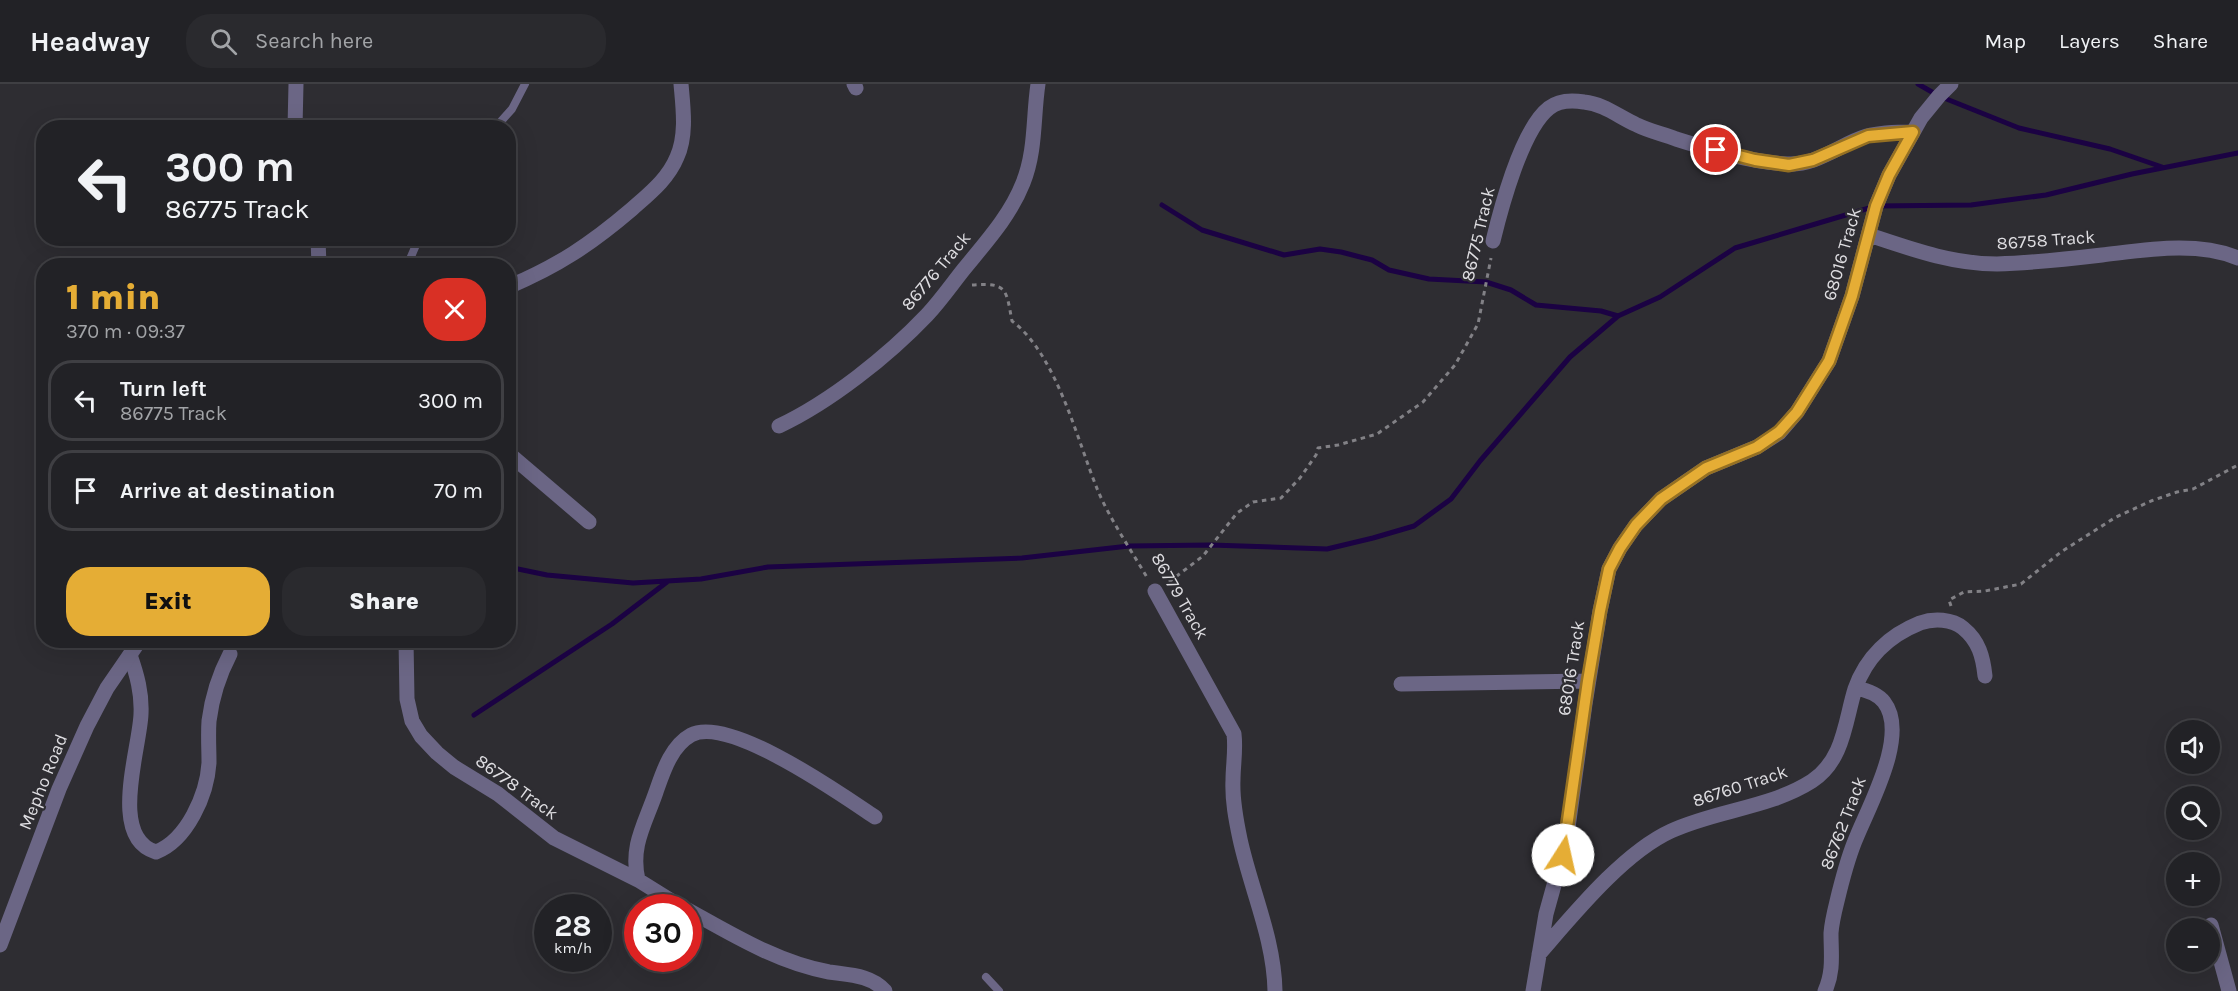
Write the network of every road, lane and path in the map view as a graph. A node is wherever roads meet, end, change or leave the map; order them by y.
1 (296, 84) edge
2 (525, 84) edge
3 (681, 84) edge
4 (1038, 84) edge
5 (1951, 84) edge
6 (295, 120) edge
7 (502, 120) edge
8 (1913, 132) junction
9 (1869, 235) junction
10 (1494, 241) joint
11 (2234, 256) edge
12 (516, 284) edge
13 (952, 284) junction
14 (779, 426) dead end
15 (516, 460) edge
16 (2238, 465) edge
17 (589, 522) dead end
18 (1155, 591) junction
19 (1959, 625) junction
20 (135, 648) edge
21 (406, 648) edge
22 (230, 654) dead end
23 (130, 655) junction
24 (1985, 676) dead end
25 (1588, 681) junction
26 (1401, 684) dead end
27 (1856, 688) junction
28 (875, 817) dead end
29 (639, 880) junction
30 (661, 894) edge
31 (702, 918) edge
32 (0, 945) edge
33 (1539, 954) junction
34 (2220, 958) edge
35 (986, 976) dead end
36 (885, 991) edge
37 (999, 991) edge
38 (1275, 991) edge
39 (1533, 991) edge
40 (1825, 991) edge
41 (2229, 991) edge

1 - 6 street
2 - 7 lane
3 - 12 street
4 - 13 street, 86776 Track
5 - 8 street, 68016 Track
8 - 9 street, 68016 Track
8 - 10 street, 86775 Track
9 - 11 street, 86758 Track
9 - 25 street, 68016 Track
10 - 18 path, 86775 Track
13 - 14 street, 86776 Track
13 - 18 path, 86779 Track
15 - 17 street
16 - 19 path
18 - 38 street, 86779 Track
19 - 24 street
19 - 27 street, 86760 Track
20 - 23 street, Mepho Road
21 - 29 street, 86778 Track
22 - 23 street
23 - 32 street, Mepho Road
25 - 26 street
25 - 33 street, 68016 Track
27 - 33 street, 86760 Track
27 - 40 street, 86762 Track
28 - 29 street
29 - 30 street, 86778 Track
31 - 36 street
33 - 39 street, 68016 Track
34 - 41 street
35 - 37 lane

